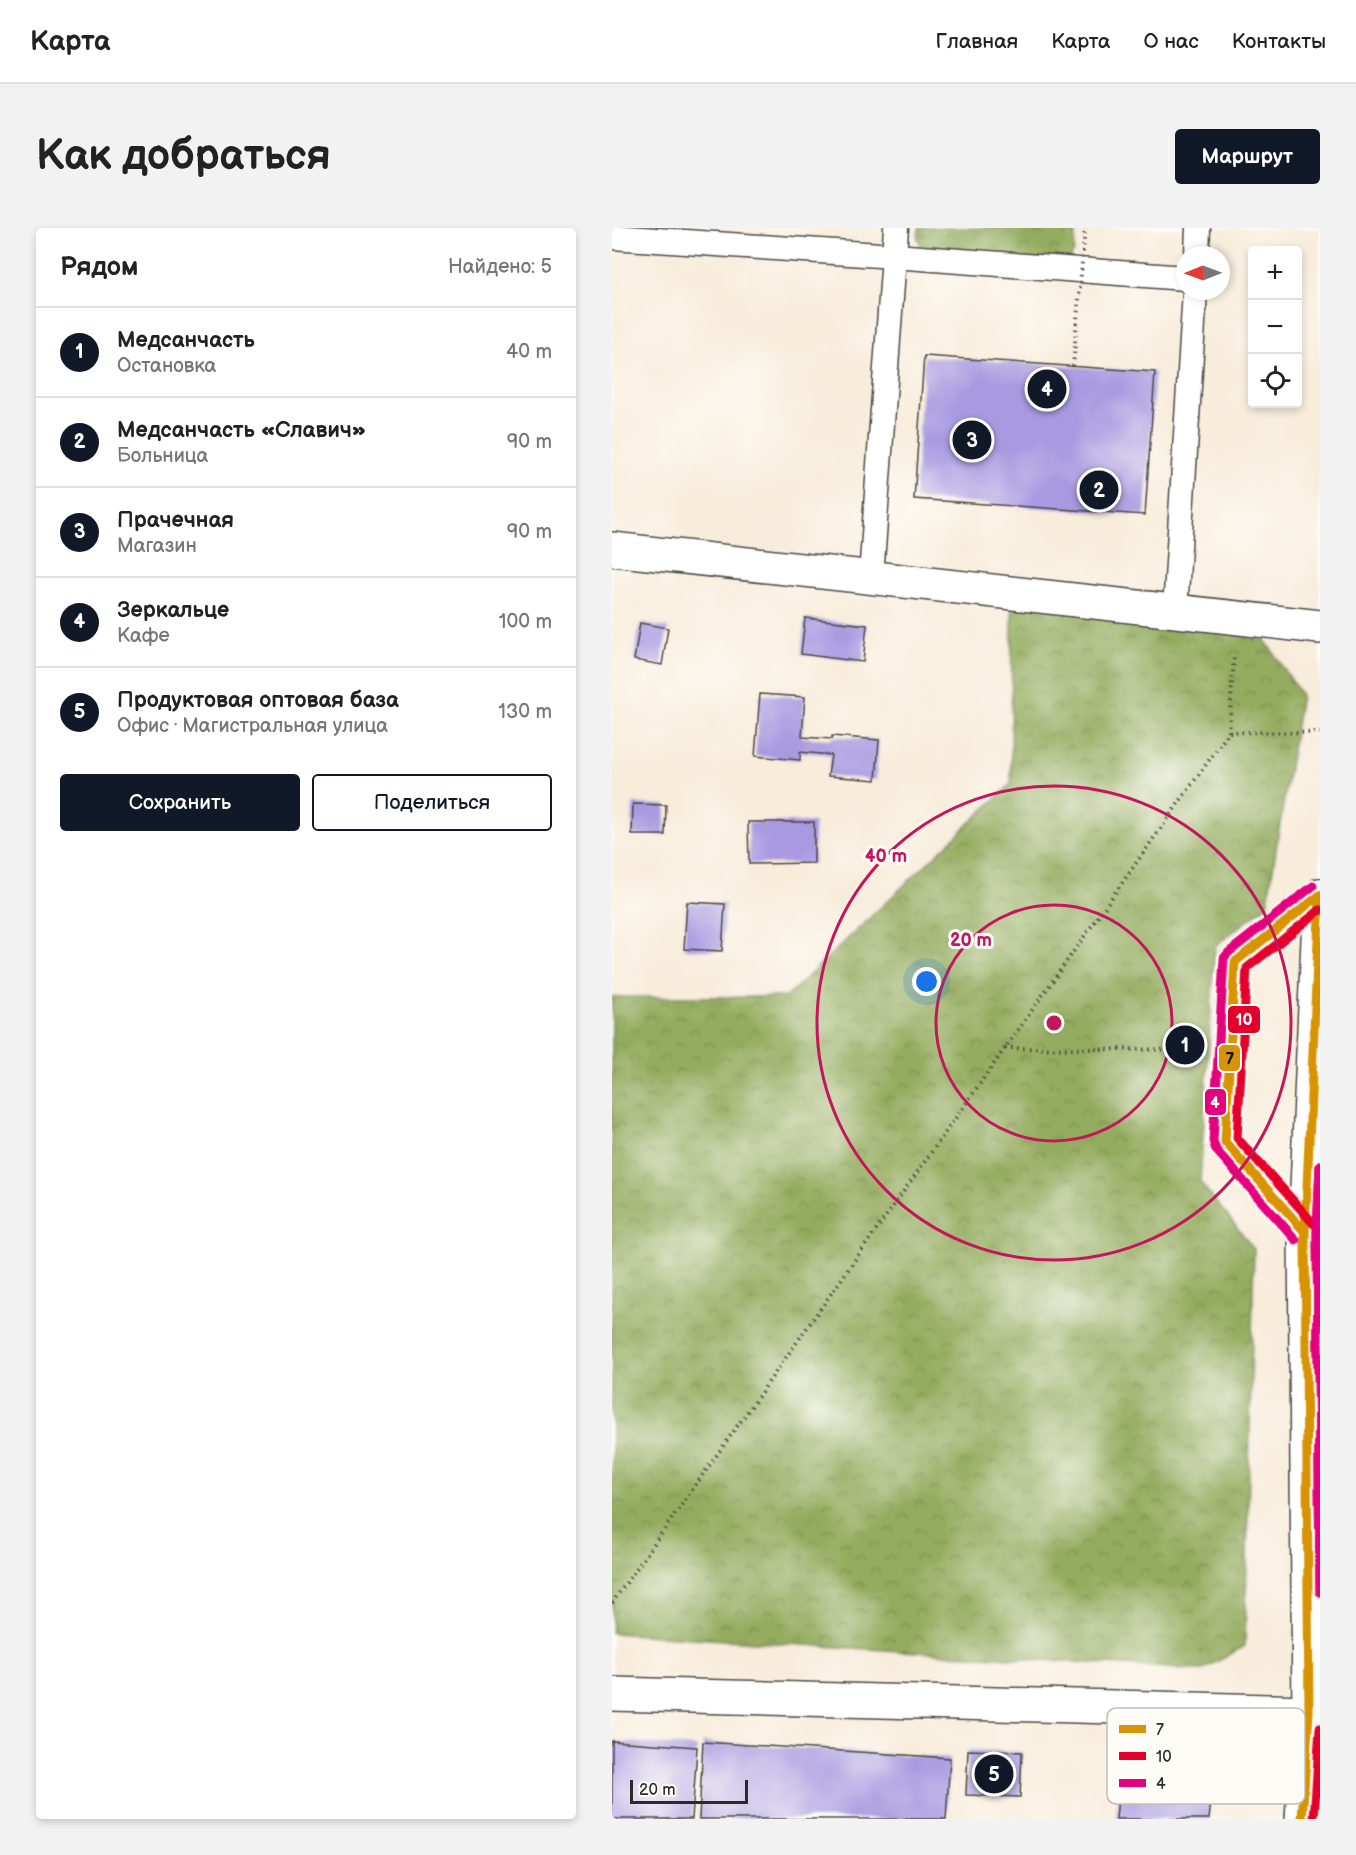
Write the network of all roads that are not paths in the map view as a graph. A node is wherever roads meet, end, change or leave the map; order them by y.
1 (896, 228) edge
2 (1198, 228) edge
3 (612, 237) edge
4 (1197, 246) edge
5 (894, 256) junction
6 (1176, 277) edge
7 (1194, 300) edge
8 (612, 549) edge
9 (870, 578) junction
10 (1174, 611) junction
11 (1320, 627) edge
12 (1320, 895) edge
13 (1305, 1232) junction
14 (612, 1694) edge
15 (1129, 1708) edge
16 (1314, 1713) edge
17 (1305, 1792) edge
18 (1304, 1804) edge
19 (1302, 1819) edge

1 - 5 lane
2 - 4 lane
3 - 5 lane
5 - 6 lane
5 - 9 lane
7 - 10 lane
8 - 9 street
9 - 10 street
10 - 11 street
12 - 13 street
12 - 13 street
13 - 16 street
14 - 15 street
16 - 17 street
18 - 19 street

